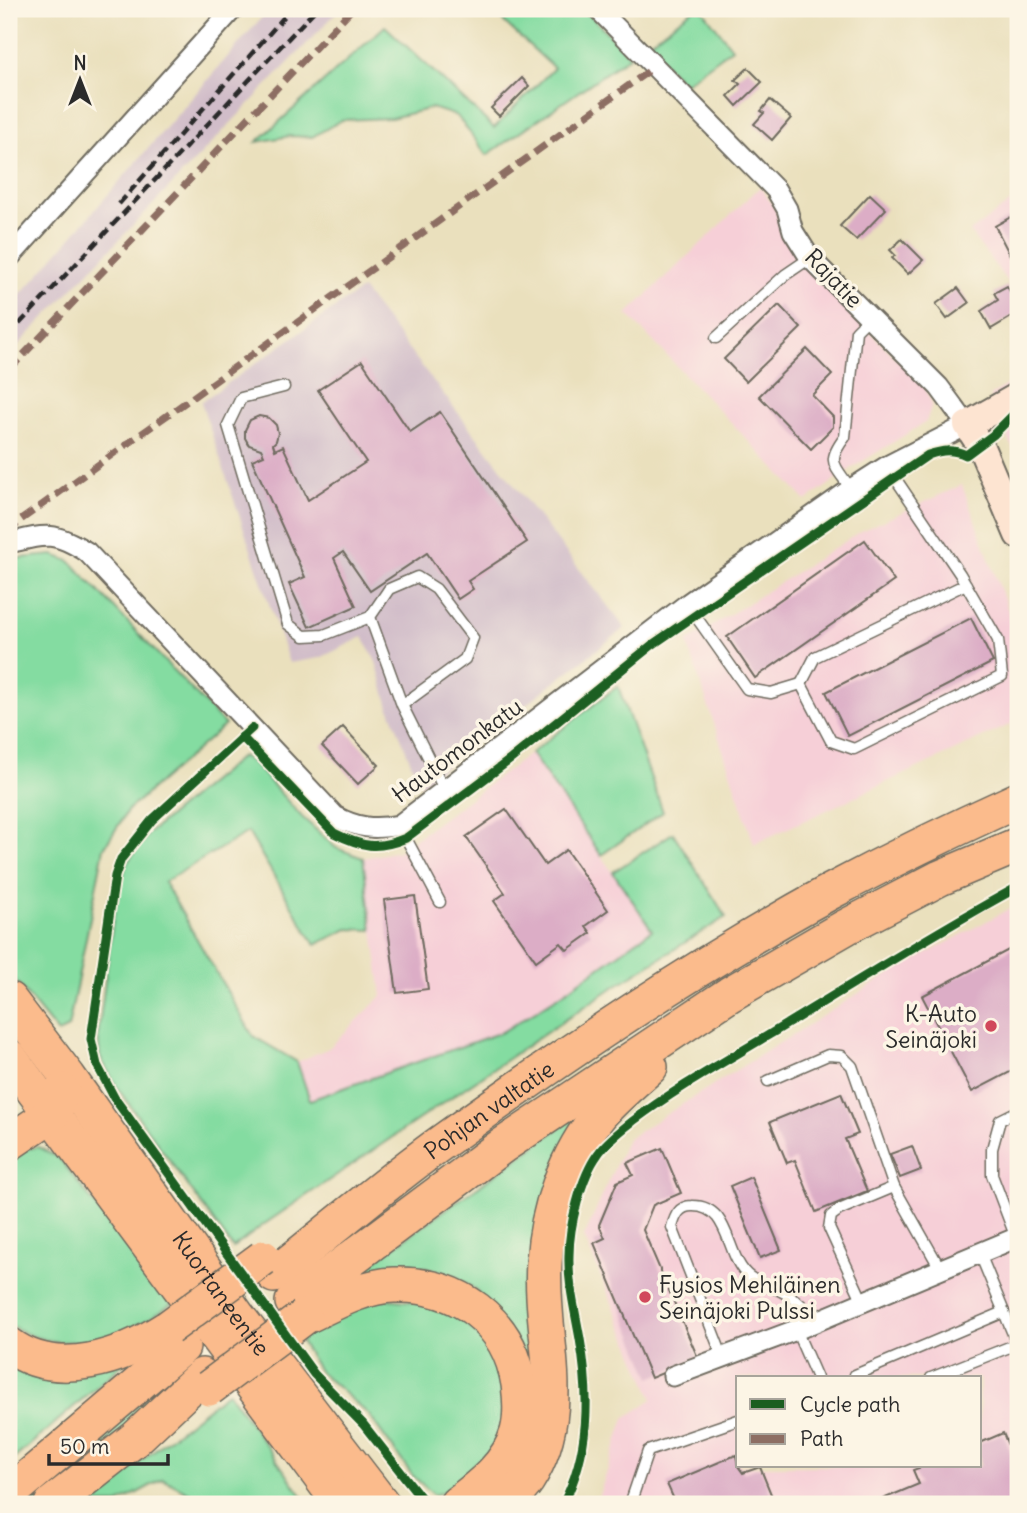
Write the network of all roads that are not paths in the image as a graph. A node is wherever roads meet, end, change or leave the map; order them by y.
1 (233, 9) edge
2 (598, 9) edge
3 (9, 258) edge
4 (810, 258) junction
5 (871, 317) junction
6 (716, 338) dead end
7 (284, 387) dead end
8 (1018, 396) edge
9 (967, 425) junction
10 (887, 466) junction
11 (851, 489) junction
12 (1018, 535) edge
13 (9, 543) edge
14 (966, 584) junction
15 (687, 604) junction
16 (370, 617) junction
17 (801, 684) junction
18 (401, 705) junction
19 (446, 791) junction
20 (1018, 800) edge
21 (399, 825) junction
22 (1018, 845) edge
23 (440, 902) dead end
24 (730, 993) junction
25 (9, 1000) edge
26 (9, 1057) edge
27 (68, 1077) junction
28 (768, 1081) dead end
29 (20, 1095) edge
30 (1018, 1111) edge
31 (53, 1113) junction
32 (9, 1143) edge
33 (894, 1187) junction
34 (1017, 1238) edge
35 (980, 1254) junction
36 (941, 1270) junction
37 (284, 1288) junction
38 (863, 1302) junction
39 (1004, 1312) junction
40 (817, 1321) junction
41 (796, 1330) junction
42 (9, 1345) edge
43 (1018, 1345) edge
44 (723, 1358) junction
45 (190, 1360) junction
46 (673, 1376) dead end
47 (816, 1376) edge
48 (855, 1376) edge
49 (936, 1376) edge
50 (736, 1421) edge
51 (9, 1494) edge
52 (52, 1504) edge
53 (341, 1504) edge
54 (382, 1504) edge
55 (457, 1504) edge
56 (505, 1504) edge
57 (630, 1504) edge

1 - 3 street
2 - 4 street, Rajatie
4 - 5 street, Rajatie
4 - 6 lane
5 - 9 street, Rajatie
5 - 11 lane
7 - 16 lane
8 - 9 street
9 - 10 street, Hautomonkatu
9 - 12 street, Rajatie
10 - 11 street, Hautomonkatu
10 - 14 lane
11 - 15 street, Hautomonkatu
13 - 21 street, Hautomonkatu
14 - 17 lane
14 - 17 lane
15 - 17 lane
15 - 19 street, Hautomonkatu
16 - 18 lane
16 - 18 lane
18 - 19 lane
19 - 21 street, Hautomonkatu
20 - 37 highway, Pohjan valtatie
21 - 23 lane
22 - 24 highway, Pohjan valtatie
24 - 37 highway, Pohjan valtatie
24 - 56 highway
25 - 27 highway, Kuortaneentie
26 - 29 highway, Kuortaneentie
27 - 29 highway
27 - 31 highway
27 - 54 highway, Kuortaneentie
28 - 33 lane
29 - 31 highway, Kuortaneentie
30 - 34 lane
31 - 32 highway
31 - 53 highway, Kuortaneentie
33 - 36 lane
33 - 38 lane
34 - 35 street
35 - 36 street
35 - 39 lane
36 - 38 street
37 - 45 highway, Pohjan valtatie
37 - 45 highway, bridge
37 - 55 highway
38 - 40 street
39 - 43 lane
39 - 48 lane
40 - 41 street
40 - 44 lane
41 - 44 street
41 - 47 lane
42 - 45 highway
43 - 49 lane
44 - 46 street
45 - 51 highway, Pohjan valtatie
45 - 52 highway, Pohjan valtatie
50 - 57 lane

